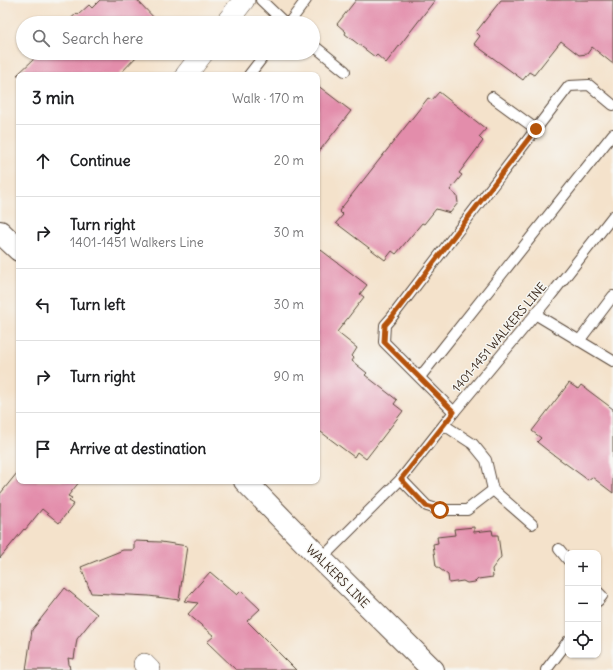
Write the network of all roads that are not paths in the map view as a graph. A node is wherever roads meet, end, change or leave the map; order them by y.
1 (244, 0) edge
2 (261, 0) edge
3 (306, 0) edge
4 (231, 16) edge
5 (278, 16) edge
6 (294, 16) edge
7 (320, 51) edge
8 (198, 60) edge
9 (261, 60) edge
10 (345, 71) dead end
11 (188, 72) edge
12 (251, 72) edge
13 (492, 97) dead end
14 (613, 105) edge
15 (536, 129) junction
16 (613, 134) edge
17 (613, 216) edge
18 (0, 232) edge
19 (16, 247) edge
20 (613, 296) edge
21 (535, 314) junction
22 (579, 341) junction
23 (613, 361) edge
24 (420, 377) junction
25 (454, 412) junction
26 (444, 425) junction
27 (401, 479) junction
28 (248, 484) edge
29 (493, 490) junction
30 (532, 524) dead end
31 (559, 549) dead end
32 (565, 556) edge
33 (321, 559) junction
34 (565, 645) edge
35 (433, 670) edge
36 (546, 670) edge

1 - 4 street
2 - 5 lane
3 - 6 lane
7 - 10 lane
8 - 11 street
9 - 12 lane
13 - 15 lane
14 - 15 lane
15 - 24 lane
16 - 24 lane
17 - 21 lane, 1401-1451 WALKERS LINE
18 - 19 main road
20 - 22 lane
21 - 22 lane
21 - 25 lane, 1401-1451 WALKERS LINE
22 - 23 lane
24 - 25 lane
25 - 26 lane, 1401-1451 WALKERS LINE
26 - 27 lane, 1401-1451 WALKERS LINE
26 - 29 lane
27 - 29 lane
27 - 33 lane, 1401-1451 WALKERS LINE
28 - 33 main road, WALKERS LINE
29 - 30 lane
31 - 32 lane
33 - 35 main road, WALKERS LINE
34 - 36 lane

